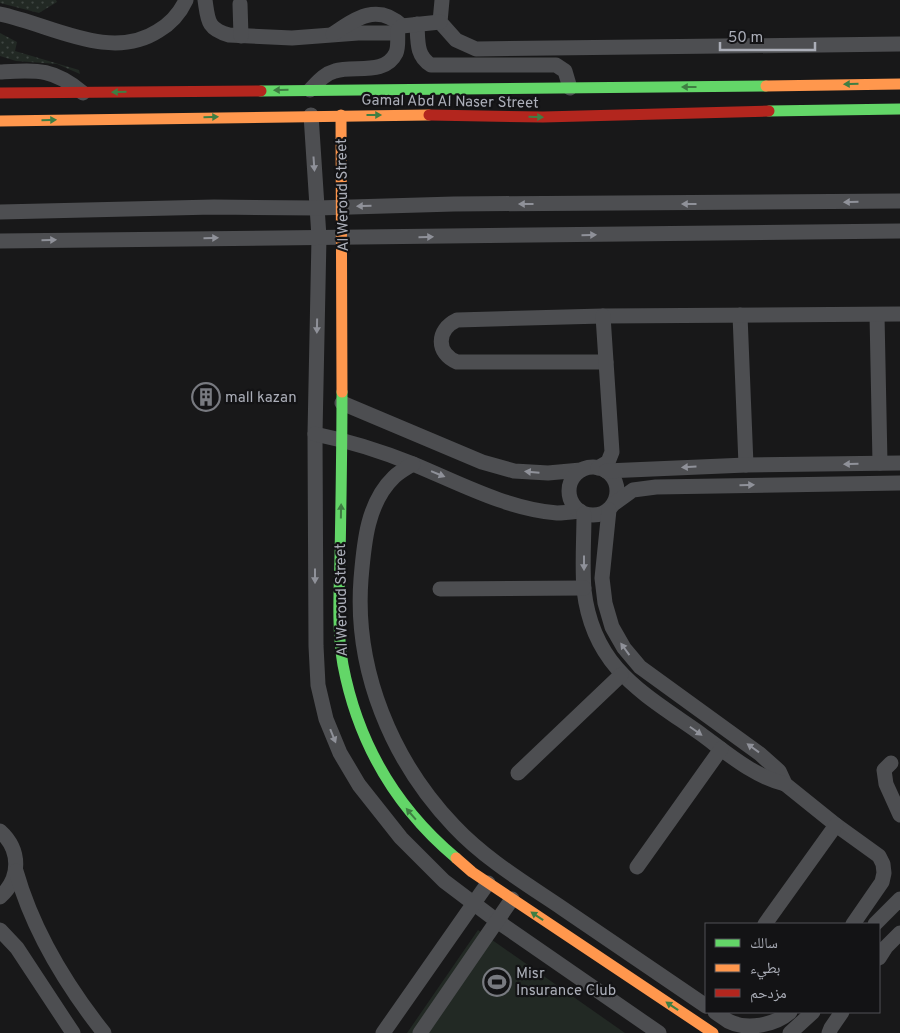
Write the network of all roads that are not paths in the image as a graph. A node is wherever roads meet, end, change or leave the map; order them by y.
1 (176, 0) edge
2 (186, 0) edge
3 (206, 0) edge
4 (442, 0) edge
5 (240, 4) dead end
6 (0, 9) edge
7 (0, 14) edge
8 (440, 22) junction
9 (417, 24) junction
10 (400, 29) junction
11 (241, 36) junction
12 (900, 44) edge
13 (4, 68) edge
14 (900, 84) edge
15 (787, 85) junction
16 (728, 87) junction
17 (570, 88) junction
18 (310, 90) junction
19 (83, 92) junction
20 (0, 93) edge
21 (900, 109) edge
22 (794, 110) junction
23 (730, 112) junction
24 (311, 115) junction
25 (341, 115) junction
26 (0, 120) edge
27 (900, 202) edge
28 (342, 206) junction
29 (317, 208) junction
30 (0, 212) edge
31 (900, 231) edge
32 (319, 237) junction
33 (343, 238) junction
34 (0, 240) edge
35 (877, 314) junction
36 (900, 314) edge
37 (740, 315) junction
38 (603, 316) junction
39 (606, 362) junction
40 (342, 403) junction
41 (315, 434) junction
42 (342, 439) junction
43 (880, 463) junction
44 (900, 463) edge
45 (413, 464) junction
46 (746, 465) junction
47 (602, 469) junction
48 (581, 470) junction
49 (900, 483) edge
50 (612, 506) junction
51 (582, 513) junction
52 (584, 588) junction
53 (440, 589) dead end
54 (622, 675) junction
55 (678, 695) junction
56 (667, 710) junction
57 (722, 749) junction
58 (891, 763) dead end
59 (518, 773) dead end
60 (785, 784) junction
61 (900, 815) edge
62 (836, 825) junction
63 (0, 831) edge
64 (637, 867) dead end
65 (16, 871) junction
66 (488, 883) junction
67 (0, 897) edge
68 (512, 899) junction
69 (900, 899) edge
70 (474, 904) junction
71 (497, 921) junction
72 (766, 923) edge
73 (854, 923) edge
74 (876, 923) edge
75 (0, 930) edge
76 (900, 934) edge
77 (880, 956) edge
78 (705, 1005) edge
79 (716, 1013) edge
80 (788, 1013) edge
81 (812, 1013) edge
82 (841, 1013) edge
83 (73, 1033) edge
84 (104, 1033) edge
85 (383, 1033) edge
86 (420, 1033) edge
87 (659, 1033) edge
88 (713, 1033) edge
89 (790, 1033) edge
90 (829, 1033) edge

1 - 6 street
2 - 7 street
3 - 11 street
4 - 8 street
5 - 11 street
8 - 9 street
8 - 12 street
9 - 10 street
9 - 17 street
10 - 11 street
10 - 18 street
13 - 19 street
14 -> 15 main road, Gamal Abd Al Naser Street
15 - 16 main road, Gamal Abd Al Naser Street
15 - 22 main road
16 -> 17 main road, Gamal Abd Al Naser Street
16 - 23 main road
17 - 18 main road, Gamal Abd Al Naser Street
18 -> 19 main road, Gamal Abd Al Naser Street
19 - 20 main road, Gamal Abd Al Naser Street
21 - 22 main road, Gamal Abd Al Naser Street
22 - 23 main road, Gamal Abd Al Naser Street
25 -> 23 main road, Gamal Abd Al Naser Street
24 - 25 main road, Gamal Abd Al Naser Street
26 -> 24 main road, Gamal Abd Al Naser Street
24 -> 29 street, Al Weroud Street
25 - 28 main road, Al Weroud Street
27 -> 28 street
28 - 29 street
28 - 33 main road, Al Weroud Street
29 - 30 street
29 - 32 street, Al Weroud Street
33 -> 31 street
32 - 33 street
34 -> 32 street
32 -> 41 street, Al Weroud Street
33 - 40 main road, Al Weroud Street
35 - 36 street
35 - 37 street
35 - 43 street
37 - 38 street
37 - 46 street
38 - 39 street
38 - 39 street
39 - 47 street
40 - 42 main road, Al Weroud Street
48 -> 40 street
41 - 42 street
41 -> 70 street, Al Weroud Street
42 - 45 street
66 -> 42 main road, Al Weroud Street
43 - 44 street
43 -> 46 street
45 -> 51 street
45 - 78 street
46 -> 47 street
47 - 48 street
47 - 50 street
48 - 51 street
50 -> 49 street
50 - 51 street
55 -> 50 street
51 -> 52 street
52 - 53 street
52 - 54 street
54 - 56 street
54 - 59 street
55 - 56 street
60 -> 55 street
56 -> 57 street
57 - 60 street
57 - 64 street
58 - 61 street
60 - 62 street
62 - 72 street
62 - 73 street
63 - 65 street
65 - 67 street
65 - 84 street
66 - 68 main road, Al Weroud Street
66 - 70 street
68 - 71 street
88 -> 68 main road, Al Weroud Street
69 - 74 street
70 - 71 street, Al Weroud Street
70 - 85 street
71 - 86 street
71 - 87 street, Al Weroud Street
75 - 83 street
76 - 77 street
79 - 80 street
81 - 89 street
82 - 90 street

